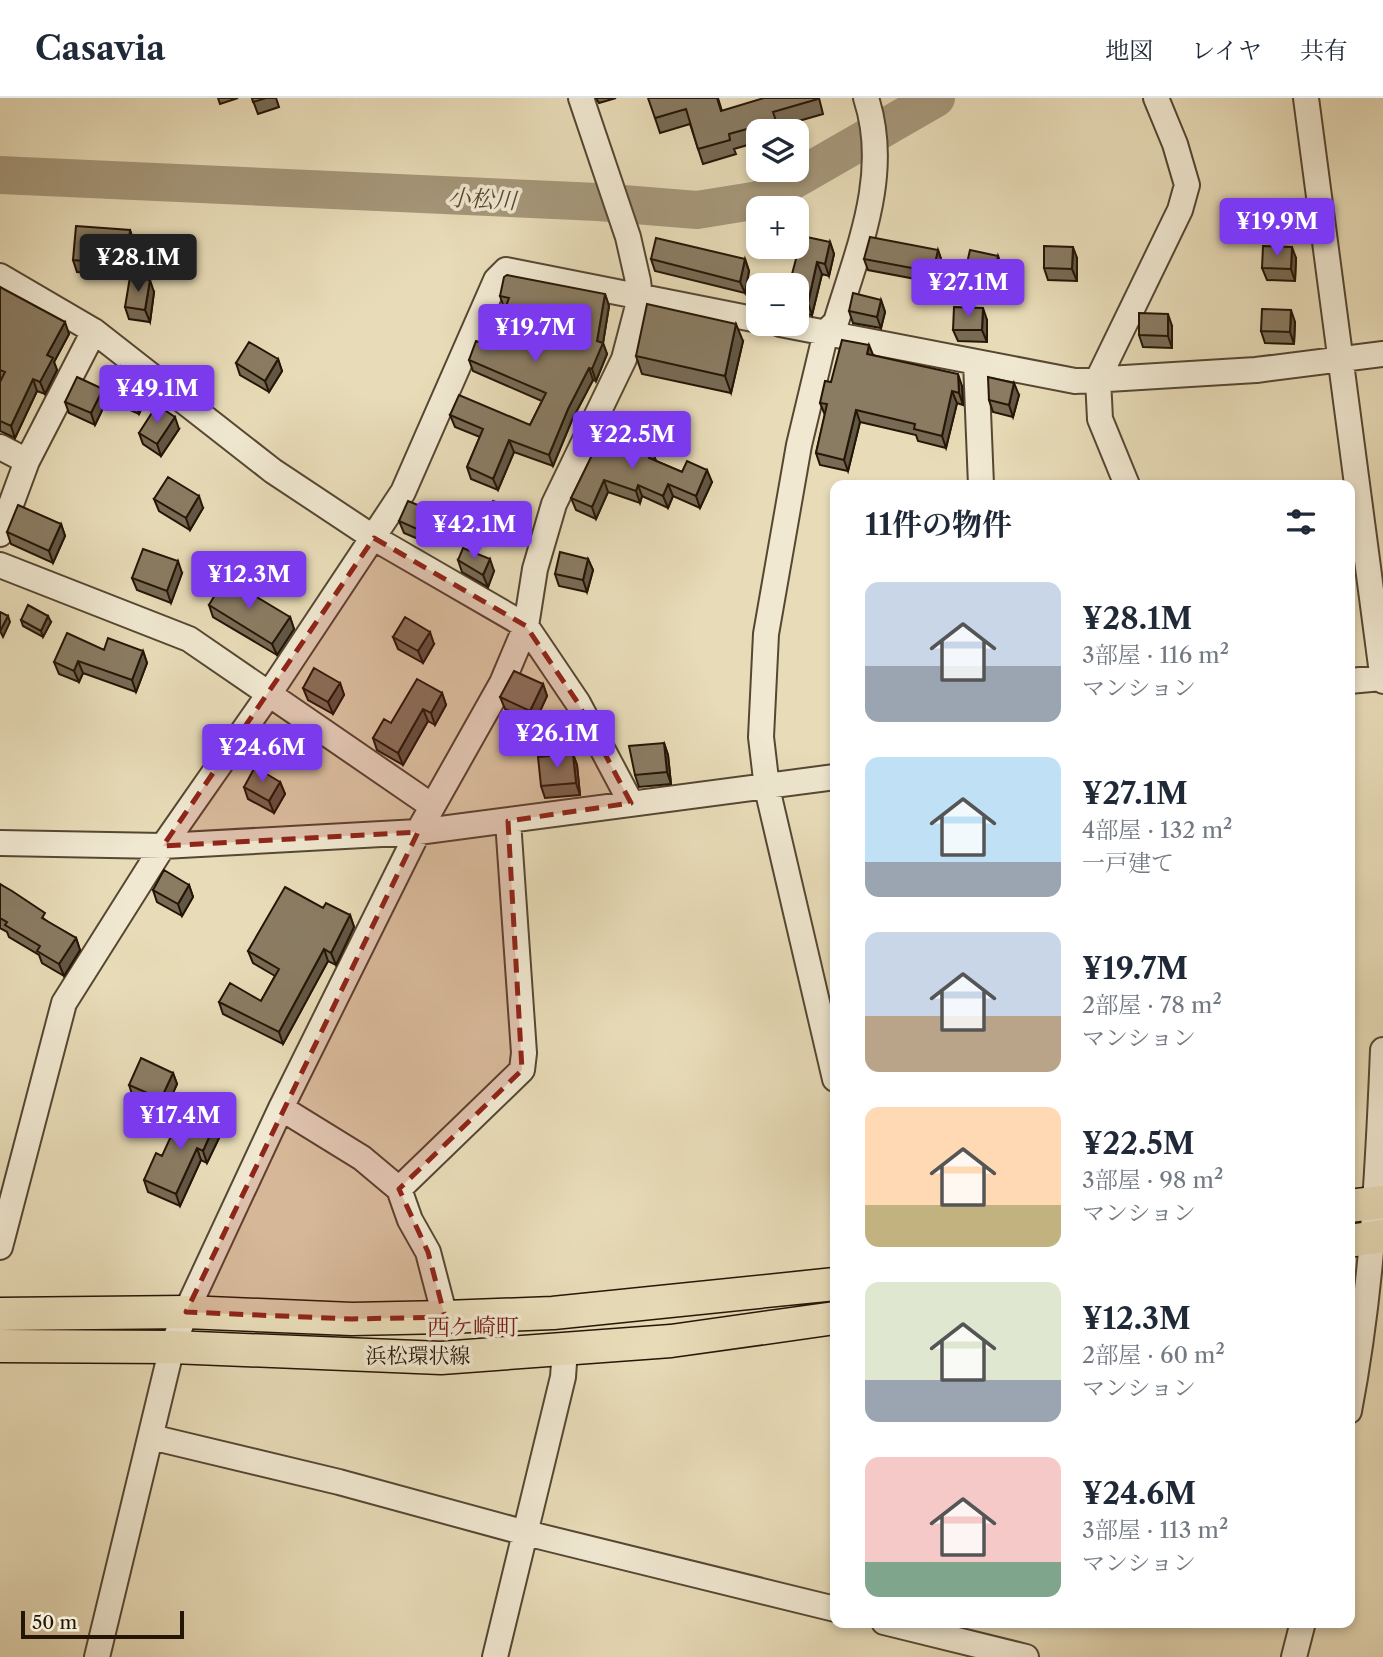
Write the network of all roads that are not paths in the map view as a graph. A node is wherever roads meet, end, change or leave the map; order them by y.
1 (581, 98) edge
2 (1156, 98) edge
3 (1306, 98) edge
4 (868, 104) edge
5 (0, 276) edge
6 (640, 298) junction
7 (746, 318) edge
8 (809, 329) edge
9 (94, 331) junction
10 (826, 332) junction
11 (1383, 354) edge
12 (1343, 360) junction
13 (976, 362) junction
14 (1098, 379) junction
15 (0, 447) edge
16 (27, 461) junction
17 (981, 480) edge
18 (1125, 480) edge
19 (0, 534) edge
20 (374, 538) junction
21 (0, 565) edge
22 (526, 626) junction
23 (1383, 679) edge
24 (1355, 681) edge
25 (269, 694) junction
26 (830, 778) edge
27 (767, 788) junction
28 (631, 803) junction
29 (432, 806) junction
30 (508, 821) junction
31 (418, 832) junction
32 (0, 843) edge
33 (163, 846) junction
34 (1383, 1050) edge
35 (830, 1058) edge
36 (281, 1108) junction
37 (399, 1189) junction
38 (1369, 1203) edge
39 (1369, 1238) edge
40 (0, 1247) edge
41 (830, 1284) edge
42 (186, 1312) junction
43 (0, 1314) edge
44 (445, 1317) junction
45 (830, 1319) edge
46 (0, 1346) edge
47 (172, 1347) junction
48 (565, 1349) junction
49 (1355, 1380) edge
50 (151, 1437) junction
51 (526, 1533) junction
52 (830, 1608) edge
53 (912, 1628) edge
54 (1301, 1628) edge
55 (97, 1657) edge
56 (495, 1657) edge
57 (1026, 1657) edge
58 (1294, 1657) edge

1 - 6 street
2 - 14 street
3 - 12 street
4 - 10 street
5 - 9 street
6 - 7 street
6 - 20 street
6 - 22 street
8 - 10 street
9 - 16 street
9 - 20 street
10 - 13 street
10 - 27 street
11 - 12 street
12 - 14 street
12 - 23 street
13 - 14 street
13 - 17 street
14 - 18 street
15 - 16 street
16 - 19 street
20 - 22 street
20 - 25 street
21 - 25 street
22 - 28 street
22 - 29 street
23 - 24 street
25 - 29 street
25 - 33 street
26 - 27 street
27 - 28 street
27 - 35 street
28 - 30 street
29 - 31 street
30 - 31 street
30 - 37 street
31 - 33 street
31 - 36 street
32 - 33 street
33 - 40 street
34 - 38 street
36 - 37 street
36 - 42 street
37 - 44 street
38 - 39 street
39 - 49 street
41 - 44 main road, 浜松環状線
42 - 43 main road, 浜松環状線
42 - 44 main road, 浜松環状線
42 - 47 street
45 - 48 main road, 浜松環状線
46 - 47 main road, 浜松環状線
47 - 48 main road, 浜松環状線
47 - 50 street
48 - 51 street
50 - 51 street
50 - 55 street
51 - 52 street
51 - 56 street
53 - 57 street
54 - 58 street

